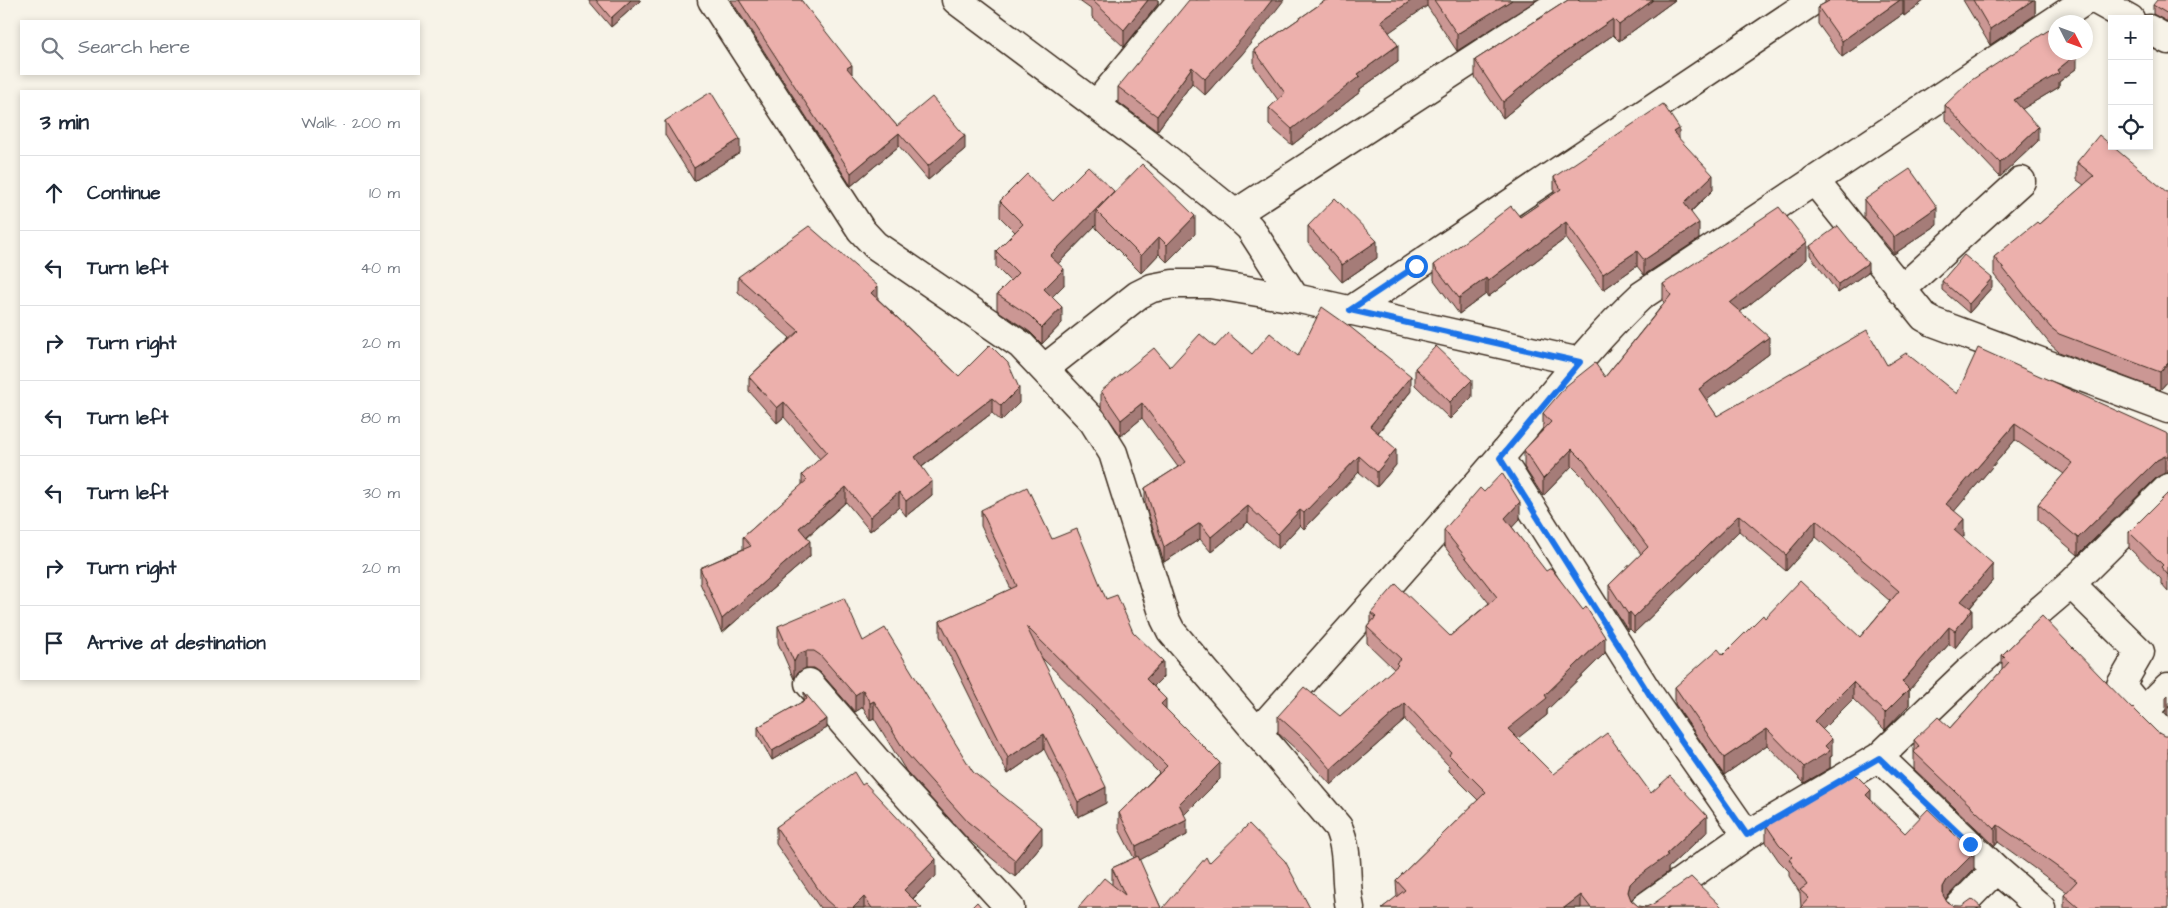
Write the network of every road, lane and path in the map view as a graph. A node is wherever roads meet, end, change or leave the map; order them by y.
1 (712, 0) edge
2 (956, 0) edge
3 (1182, 0) edge
4 (1564, 0) edge
5 (1814, 0) edge
6 (2086, 0) edge
7 (2096, 0) edge
8 (2123, 15) edge
9 (2153, 31) edge
10 (2168, 40) edge
11 (1096, 105) junction
12 (1814, 180) junction
13 (2021, 181) dead end
14 (1235, 214) junction
15 (1901, 290) junction
16 (1295, 298) junction
17 (1350, 310) junction
18 (1580, 362) junction
19 (1044, 369) junction
20 (2168, 409) edge
21 (1500, 458) junction
22 (2168, 488) edge
23 (2071, 584) junction
24 (809, 683) dead end
25 (2168, 687) edge
26 (2142, 712) junction
27 (1256, 733) junction
28 (2168, 738) edge
29 (1879, 758) junction
30 (1747, 835) junction
31 (1996, 869) junction
32 (1010, 908) edge
33 (1350, 908) edge
34 (1644, 908) edge
35 (1958, 908) edge
36 (2040, 908) edge

1 - 19 street
2 - 11 street
3 - 11 street
4 - 14 street
5 - 17 street
6 - 12 street
7 - 8 street
9 - 10 street
11 - 14 street
12 - 15 street
12 - 18 street
13 - 15 street
14 - 16 street
15 - 20 street
16 - 17 street
16 - 19 street
17 - 18 street
18 - 21 street
19 - 27 street
21 - 27 street
21 - 30 street
22 - 23 street
23 - 26 street
23 - 29 street
24 - 32 street
25 - 26 street
26 - 28 street
27 - 33 street
29 - 30 street
29 - 31 street
30 - 34 street
31 - 35 street
31 - 36 street

